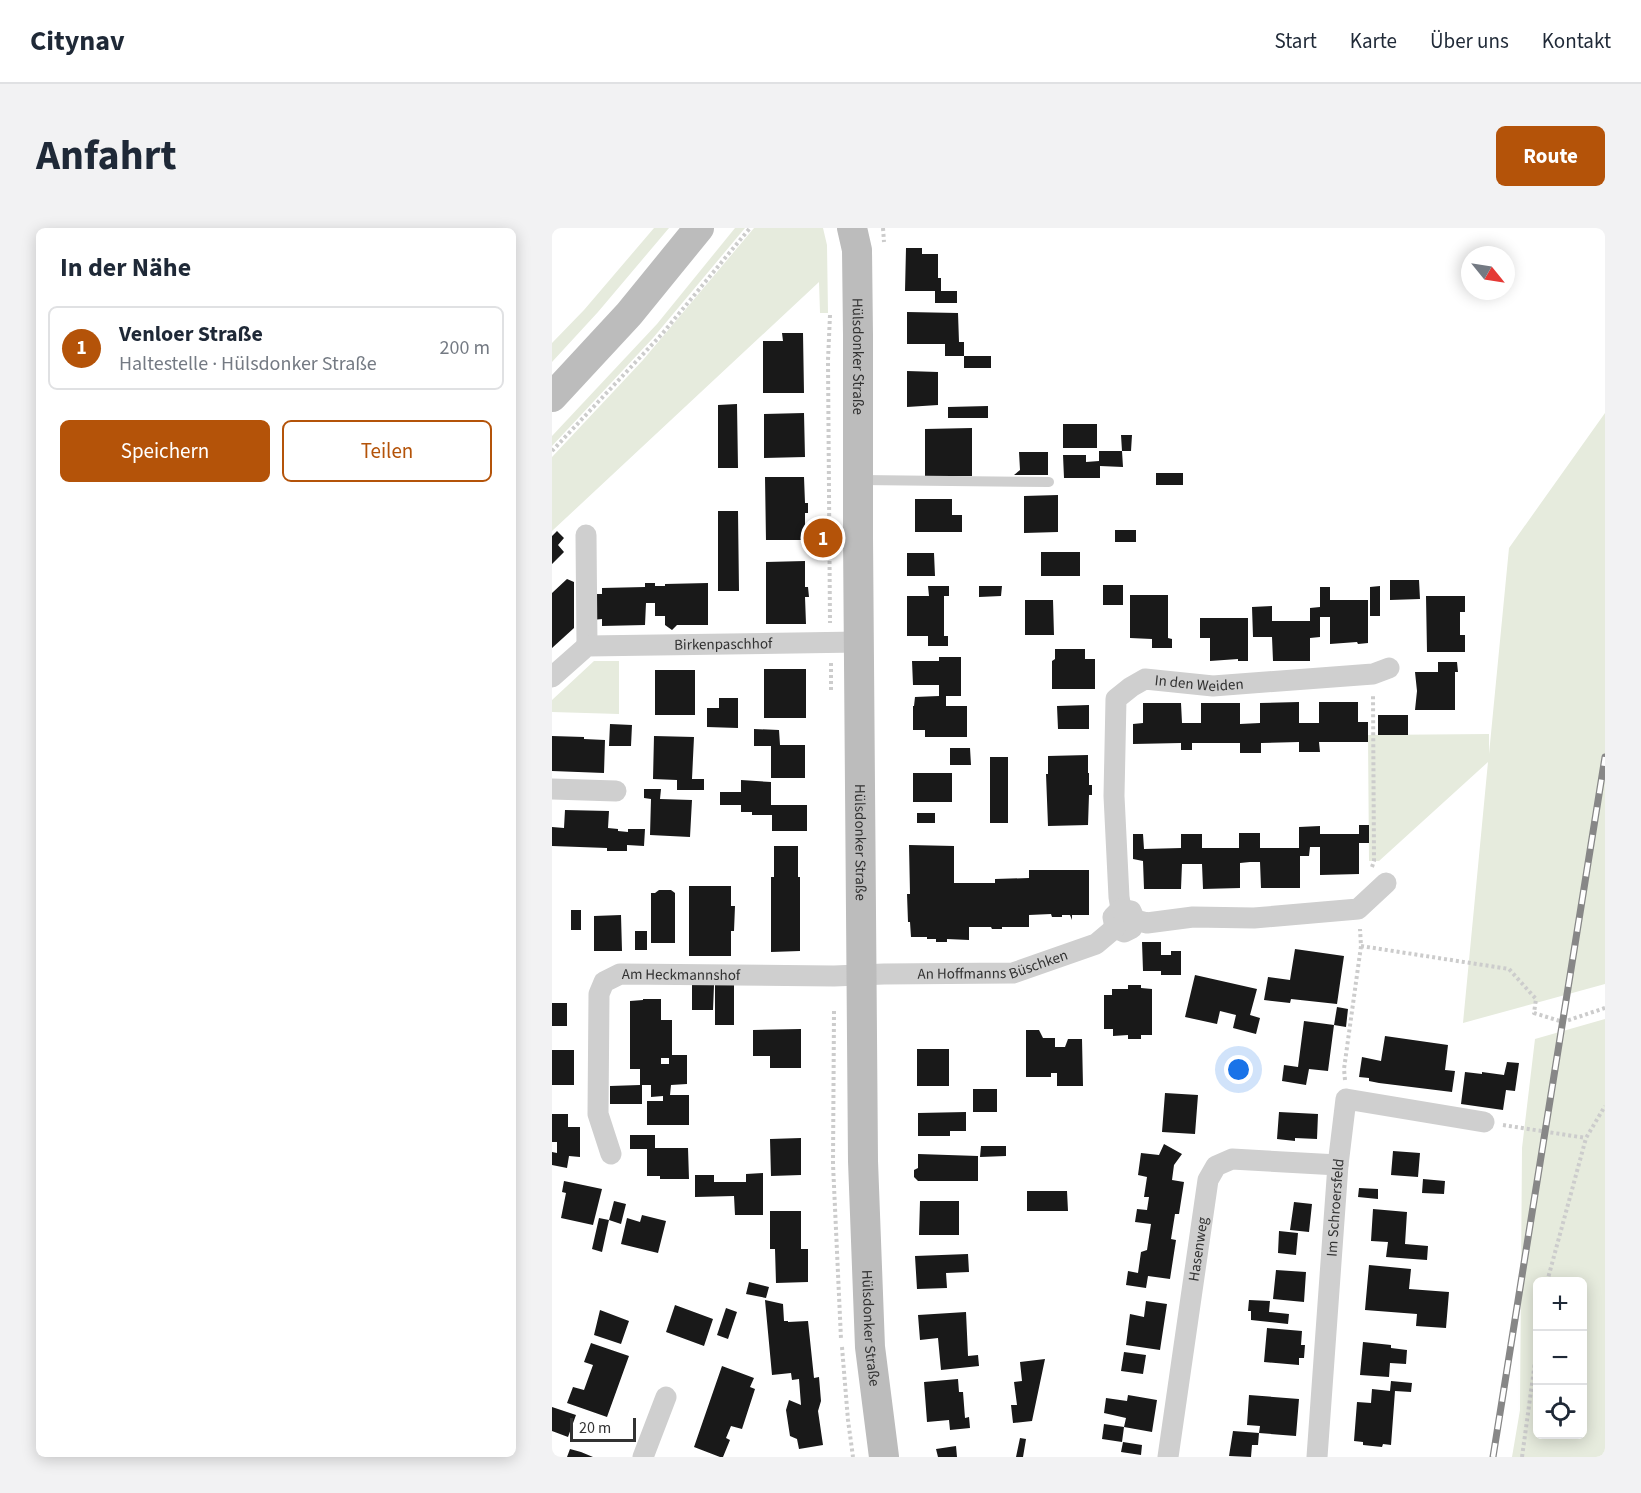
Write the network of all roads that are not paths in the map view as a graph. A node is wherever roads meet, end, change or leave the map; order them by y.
1 (699, 228) edge
2 (852, 228) edge
3 (552, 397) edge
4 (858, 480) junction
5 (1049, 482) dead end
6 (586, 536) dead end
7 (859, 642) junction
8 (587, 646) junction
9 (1381, 671) road end
10 (552, 677) edge
11 (552, 789) edge
12 (616, 791) dead end
13 (1378, 877) road end
14 (1124, 919) junction
15 (862, 975) junction
16 (1484, 1122) dead end
17 (611, 1154) dead end
18 (1338, 1165) junction
19 (666, 1397) dead end
20 (643, 1457) edge
21 (884, 1457) edge
22 (1168, 1457) edge
23 (1317, 1457) edge

1 - 3 street
2 - 4 street, Hülsdonker Straße
4 - 5 lane
4 - 7 street, Hülsdonker Straße
6 - 8 street
7 - 8 street, Birkenpaschhof
7 - 15 street, Hülsdonker Straße
8 - 10 street
9 - 14 street, In den Weiden
11 - 12 street
13 - 14 street
14 - 15 street, An Hoffmanns Büschken
15 - 17 street, Am Heckmannshof
15 - 21 street, Hülsdonker Straße
16 - 18 street, Im Schroersfeld
18 - 22 street, Hasenweg
18 - 23 street, Im Schroersfeld
19 - 20 street

